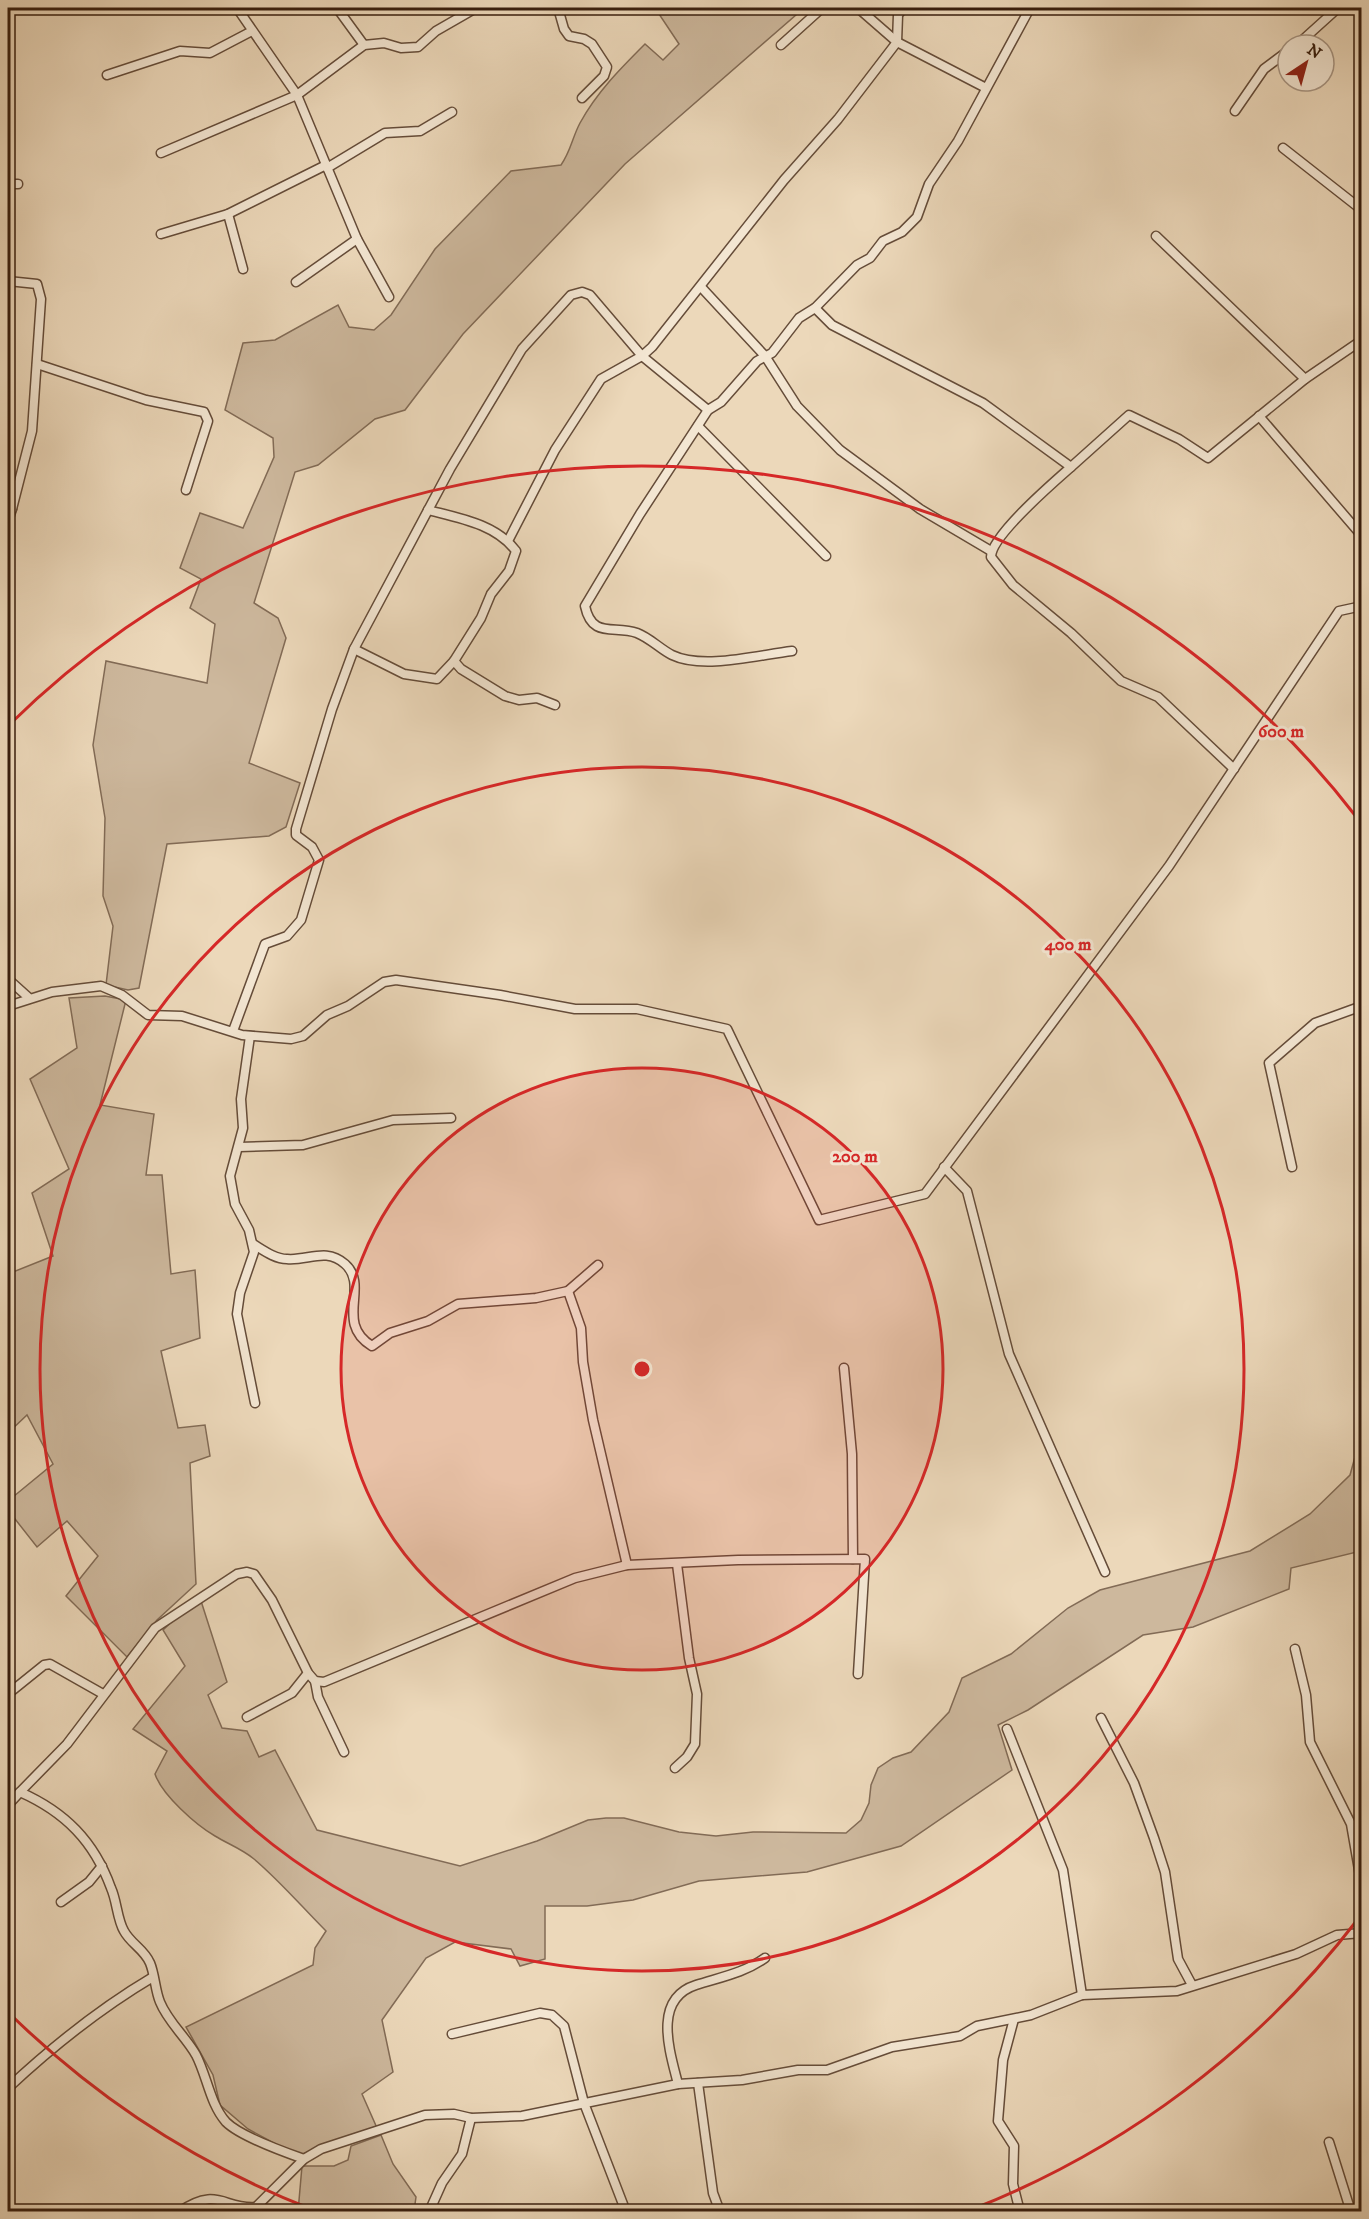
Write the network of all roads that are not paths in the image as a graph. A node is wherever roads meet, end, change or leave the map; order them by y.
1 (237, 8) edge
2 (337, 8) edge
3 (476, 8) edge
4 (558, 8) edge
5 (822, 8) edge
6 (858, 8) edge
7 (903, 8) edge
8 (1030, 8) edge
9 (1338, 8) edge
10 (252, 31) junction
11 (1310, 33) edge
12 (897, 42) junction
13 (364, 45) junction
14 (781, 45) dead end
15 (1276, 60) edge
16 (107, 75) dead end
17 (986, 88) junction
18 (297, 95) junction
19 (582, 98) dead end
20 (1235, 111) dead end
21 (452, 112) dead end
22 (1283, 148) dead end
23 (161, 153) dead end
24 (327, 167) junction
25 (8, 184) edge
26 (18, 184) dead end
27 (1362, 210) edge
28 (228, 214) junction
29 (161, 234) dead end
30 (1156, 236) dead end
31 (357, 239) junction
32 (243, 269) dead end
33 (8, 280) edge
34 (296, 282) dead end
35 (701, 287) junction
36 (389, 297) dead end
37 (815, 308) junction
38 (1362, 340) edge
39 (642, 356) junction
40 (765, 356) junction
41 (37, 364) junction
42 (1305, 379) junction
43 (708, 410) junction
44 (1259, 416) junction
45 (698, 426) junction
46 (1071, 467) junction
47 (186, 490) dead end
48 (10, 508) edge
49 (428, 510) junction
50 (8, 521) edge
51 (1362, 536) edge
52 (508, 541) junction
53 (991, 551) junction
54 (826, 556) dead end
55 (1362, 606) edge
56 (354, 649) junction
57 (792, 651) dead end
58 (454, 661) junction
59 (555, 705) dead end
60 (1234, 769) junction
61 (8, 979) edge
62 (28, 997) junction
63 (8, 1006) edge
64 (1362, 1006) edge
65 (233, 1031) junction
66 (250, 1036) junction
67 (452, 1118) dead end
68 (239, 1147) junction
69 (944, 1167) junction
70 (1292, 1167) dead end
71 (253, 1244) junction
72 (598, 1265) dead end
73 (568, 1291) junction
74 (844, 1368) dead end
75 (255, 1403) dead end
76 (853, 1559) junction
77 (677, 1564) junction
78 (627, 1565) junction
79 (1105, 1572) dead end
80 (1295, 1649) dead end
81 (308, 1673) junction
82 (858, 1674) dead end
83 (315, 1681) junction
84 (8, 1694) edge
85 (103, 1694) junction
86 (247, 1718) dead end
87 (1101, 1719) dead end
88 (1007, 1729) dead end
89 (344, 1752) dead end
90 (675, 1768) dead end
91 (20, 1792) junction
92 (8, 1805) edge
93 (102, 1866) junction
94 (1362, 1887) edge
95 (61, 1902) dead end
96 (1362, 1906) edge
97 (1362, 1923) edge
98 (1362, 1933) edge
99 (765, 1958) dead end
100 (153, 1977) junction
101 (1192, 1986) junction
102 (1082, 1995) junction
103 (1014, 2019) junction
104 (452, 2034) dead end
105 (698, 2083) junction
106 (678, 2084) junction
107 (8, 2088) edge
108 (584, 2103) junction
109 (471, 2118) junction
110 (1329, 2142) dead end
111 (304, 2159) junction
112 (256, 2209) edge
113 (179, 2211) edge
114 (429, 2211) edge
115 (626, 2211) edge
116 (720, 2211) edge
117 (1020, 2211) edge
118 (1351, 2211) edge

1 - 10 street
2 - 13 street
3 - 13 street
4 - 19 street
5 - 14 street
6 - 12 street
7 - 12 street
8 - 17 street
9 - 11 street
10 - 16 street
10 - 18 street
12 - 17 street
12 - 35 street
13 - 18 street
15 - 20 street
17 - 37 street
18 - 23 street
18 - 24 street
21 - 24 street
22 - 27 street
24 - 28 street
24 - 31 street
25 - 26 street
28 - 29 street
28 - 32 street
30 - 42 street
31 - 34 street
31 - 36 street
33 - 41 street
35 - 39 street
35 - 40 street
37 - 40 street
37 - 46 street
38 - 42 street
39 - 43 street
39 - 49 street
39 - 52 street
40 - 43 street
40 - 53 street
41 - 47 street
41 - 48 street
42 - 44 street
43 - 45 street
44 - 46 street
44 - 51 street
45 - 54 street
45 - 57 street
46 - 53 street
48 - 50 street
49 - 52 street
49 - 56 street
52 - 58 street
53 - 60 street
55 - 60 street
56 - 58 street
56 - 65 street
58 - 59 street
60 - 69 street
61 - 62 street
62 - 63 street
62 - 65 street
64 - 70 street
65 - 66 street
66 - 68 street
66 - 69 street
67 - 68 street
68 - 71 street
69 - 79 street
71 - 73 street
71 - 75 street
72 - 73 street
73 - 78 street
74 - 76 street
76 - 77 street
76 - 82 street
77 - 78 street
77 - 90 street
78 - 83 street
80 - 94 street
81 - 83 street
81 - 85 street
81 - 86 street
83 - 89 street
84 - 85 street
85 - 91 street
87 - 101 street
88 - 102 street
91 - 92 street
91 - 93 street
93 - 95 street
93 - 100 street
96 - 97 street
98 - 101 street
99 - 106 street
100 - 107 street
100 - 111 street
101 - 102 street
102 - 103 street
103 - 105 street
103 - 117 street
104 - 108 street
105 - 106 street
105 - 116 street
106 - 108 street
108 - 109 street
108 - 115 street
109 - 111 street
109 - 114 street
110 - 118 street
111 - 112 street
112 - 113 street

